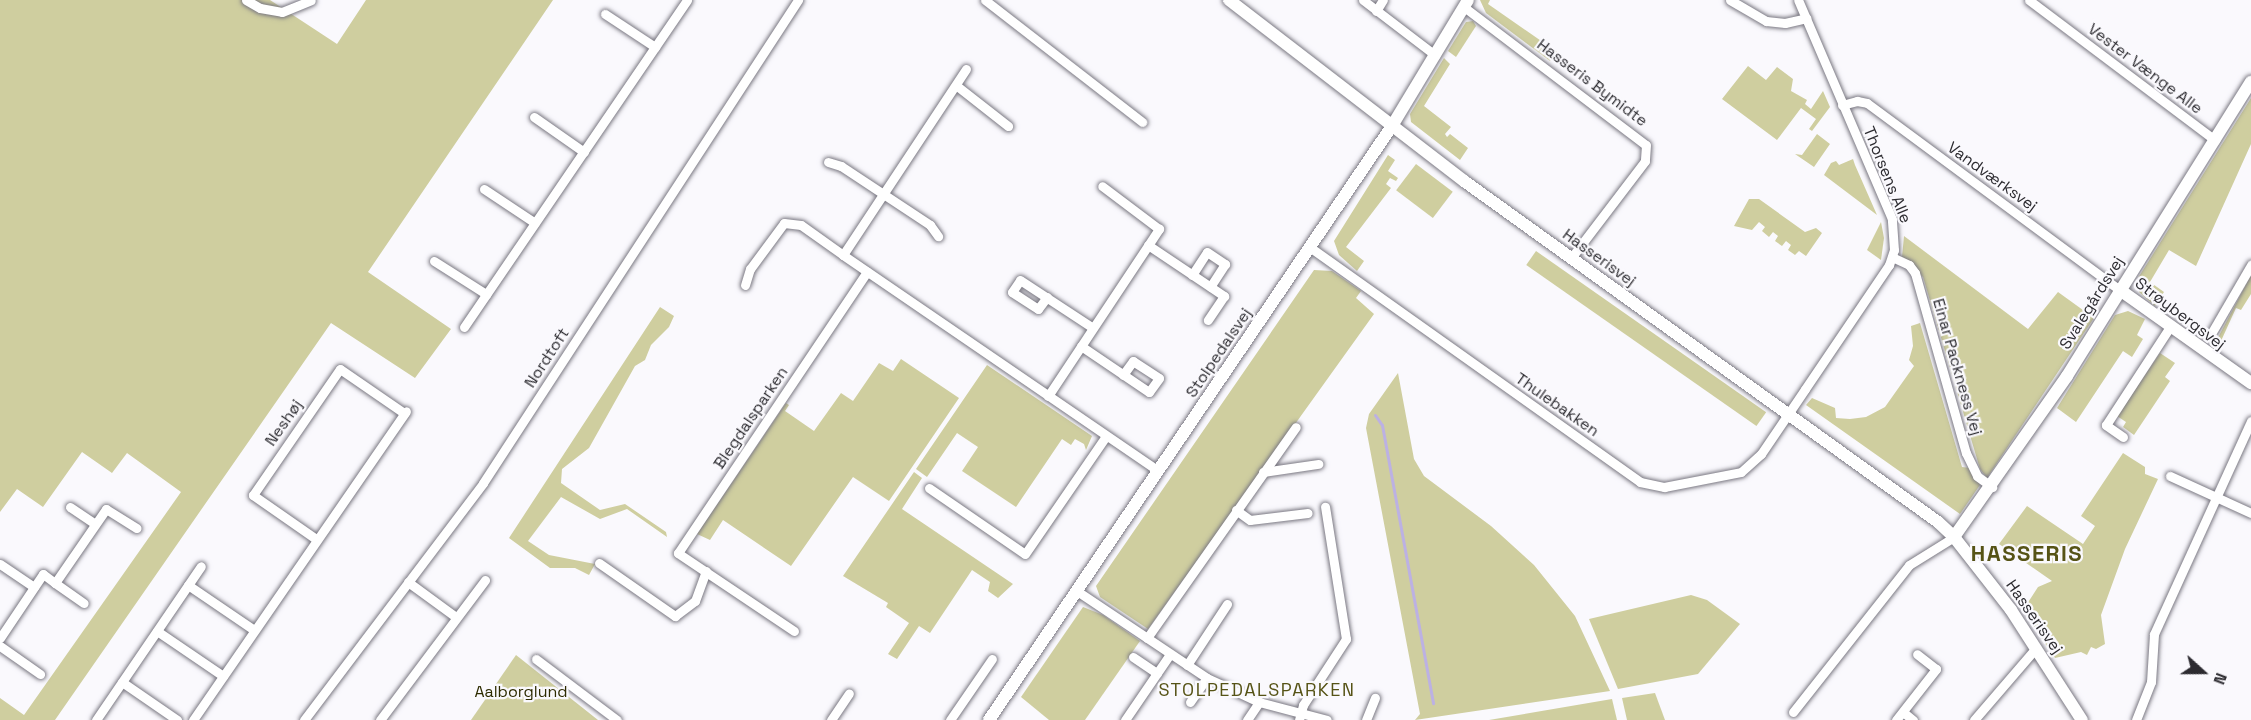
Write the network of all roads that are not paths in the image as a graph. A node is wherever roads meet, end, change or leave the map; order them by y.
1 (246, 0) edge
2 (310, 0) edge
3 (687, 0) edge
4 (798, 0) edge
5 (985, 0) edge
6 (1229, 0) edge
7 (1363, 0) edge
8 (1383, 0) edge
9 (1730, 0) edge
10 (1798, 0) edge
11 (2029, 0) edge
12 (1466, 3) edge
13 (1376, 11) junction
14 (605, 14) dead end
15 (1806, 18) junction
16 (655, 47) junction
17 (1435, 55) junction
18 (966, 69) dead end
19 (2251, 82) edge
20 (957, 86) junction
21 (1842, 105) junction
22 (534, 117) dead end
23 (1142, 122) dead end
24 (1008, 126) dead end
25 (1392, 126) junction
26 (2215, 140) junction
27 (584, 152) junction
28 (828, 162) dead end
29 (1102, 186) dead end
30 (484, 189) dead end
31 (884, 195) junction
32 (535, 223) junction
33 (938, 236) dead end
34 (1148, 245) junction
35 (1311, 248) junction
36 (843, 255) junction
37 (1571, 258) junction
38 (1893, 258) junction
39 (434, 261) dead end
40 (2251, 265) edge
41 (867, 272) junction
42 (1192, 275) junction
43 (745, 285) dead end
44 (1210, 287) junction
45 (2120, 290) junction
46 (486, 294) junction
47 (1047, 297) dead end
48 (1208, 320) dead end
49 (464, 327) dead end
50 (2170, 327) junction
51 (1093, 328) junction
52 (2212, 332) dead end
53 (1081, 346) junction
54 (1123, 375) dead end
55 (2251, 383) edge
56 (1047, 396) junction
57 (1788, 413) junction
58 (2251, 421) edge
59 (1296, 427) dead end
60 (1106, 436) junction
61 (2123, 437) dead end
62 (1318, 464) dead end
63 (1158, 471) junction
64 (1263, 472) junction
65 (2170, 476) dead end
66 (1992, 487) junction
67 (929, 488) dead end
68 (2216, 497) junction
69 (70, 507) dead end
70 (1325, 507) dead end
71 (1236, 510) junction
72 (1308, 513) dead end
73 (2251, 513) edge
74 (95, 524) junction
75 (136, 528) dead end
76 (1954, 537) junction
77 (316, 539) junction
78 (599, 563) dead end
79 (0, 564) edge
80 (201, 566) dead end
81 (706, 571) junction
82 (485, 580) dead end
83 (408, 582) junction
84 (55, 583) junction
85 (188, 585) junction
86 (34, 587) junction
87 (1077, 591) junction
88 (84, 603) dead end
89 (1227, 604) dead end
90 (456, 617) junction
91 (254, 630) junction
92 (794, 630) dead end
93 (157, 632) junction
94 (0, 638) edge
95 (1147, 638) junction
96 (0, 646) edge
97 (2036, 648) junction
98 (1170, 654) junction
99 (1917, 654) dead end
100 (1133, 657) dead end
101 (536, 659) dead end
102 (992, 659) dead end
103 (1187, 665) junction
104 (1157, 673) junction
105 (40, 674) dead end
106 (223, 676) junction
107 (1207, 678) junction
108 (122, 682) junction
109 (849, 693) dead end
110 (1375, 698) dead end
111 (1190, 702) dead end
112 (1259, 702) junction
113 (1793, 712) dead end
114 (1903, 712) junction
115 (1299, 717) edge
116 (96, 720) edge
117 (177, 720) edge
118 (193, 720) edge
119 (304, 720) edge
120 (380, 720) edge
121 (617, 720) edge
122 (831, 720) edge
123 (950, 720) edge
124 (989, 720) edge
125 (1125, 720) edge
126 (1247, 720) edge
127 (1327, 720) edge
128 (1366, 720) edge
129 (1896, 720) edge
130 (1913, 720) edge
131 (1974, 720) edge
132 (2082, 720) edge
133 (2136, 720) edge

1 - 2 street
3 - 16 street
4 - 83 street, Nordtoft
5 - 23 street
6 - 25 street, Hasserisvej
7 - 13 street
8 - 13 street
9 - 15 street
10 - 15 street, Thorsens Alle
11 - 26 street, Vester Vænge Alle
12 - 17 street, Stolpedalsvej
12 - 37 street, Hasseris Bymidte
13 - 17 street
14 - 16 street
15 - 21 street, Thorsens Alle
16 - 27 street
17 - 25 street, Stolpedalsvej
18 - 20 street
19 - 26 street, Svalegårdsvej
20 - 24 street
20 - 31 street
21 - 38 street, Thorsens Alle
21 - 45 street, Vandværksvej
22 - 27 street
25 - 35 street, Stolpedalsvej
25 - 37 street, Hasserisvej
26 - 45 street, Svalegårdsvej
27 - 32 street
28 - 31 street
29 - 34 street
30 - 32 street
31 - 33 street
31 - 36 street
32 - 46 street
34 - 42 street
34 - 51 street
35 - 57 street, Thulebakken
35 - 63 street, Stolpedalsvej
36 - 41 street
36 - 43 street
37 - 57 street, Hasserisvej
38 - 57 street
38 - 66 street, Einar Packness Vej
39 - 46 street
40 - 52 street
41 - 56 street
41 - 81 street, Blegdalsparken
42 - 44 street
42 - 44 street
44 - 48 street
45 - 50 street, Strøybergsvej
45 - 66 street, Svalegårdsvej
46 - 49 street
47 - 51 street
50 - 55 street, Strøybergsvej
50 - 61 street
51 - 53 street
53 - 54 street
53 - 56 street
56 - 60 street
57 - 76 street, Hasserisvej
58 - 68 street
59 - 64 street
60 - 63 street
60 - 67 street
62 - 64 street
63 - 87 street, Stolpedalsvej
64 - 71 street
65 - 68 street
66 - 76 street, Svalegårdsvej
68 - 73 street
68 - 133 street
69 - 74 street
70 - 115 street
71 - 72 street
71 - 95 street
74 - 75 street
74 - 84 street
76 - 97 street, Hasserisvej
76 - 113 street
77 - 77 street, Neshøj
77 - 91 street, Neshøj
78 - 81 street
79 - 86 street
80 - 85 street
81 - 92 street, Blegdalsparken
82 - 90 street
83 - 90 street
83 - 119 street, Nordtoft
84 - 86 street
84 - 88 street
85 - 91 street
85 - 93 street
86 - 94 street
87 - 95 street
87 - 124 street, Stolpedalsvej
89 - 103 street
90 - 120 street
91 - 106 street, Neshøj
93 - 106 street
93 - 108 street
95 - 98 street
96 - 105 street
97 - 131 street
97 - 132 street, Hasserisvej
98 - 103 street
98 - 104 street
99 - 114 street
100 - 104 street
101 - 121 street
102 - 123 street
103 - 107 street
104 - 125 street
106 - 118 street, Neshøj
107 - 111 street
107 - 112 street
108 - 116 street
108 - 117 street
109 - 122 street
110 - 128 street
112 - 115 street
112 - 126 street
114 - 129 street
114 - 130 street
115 - 127 street

